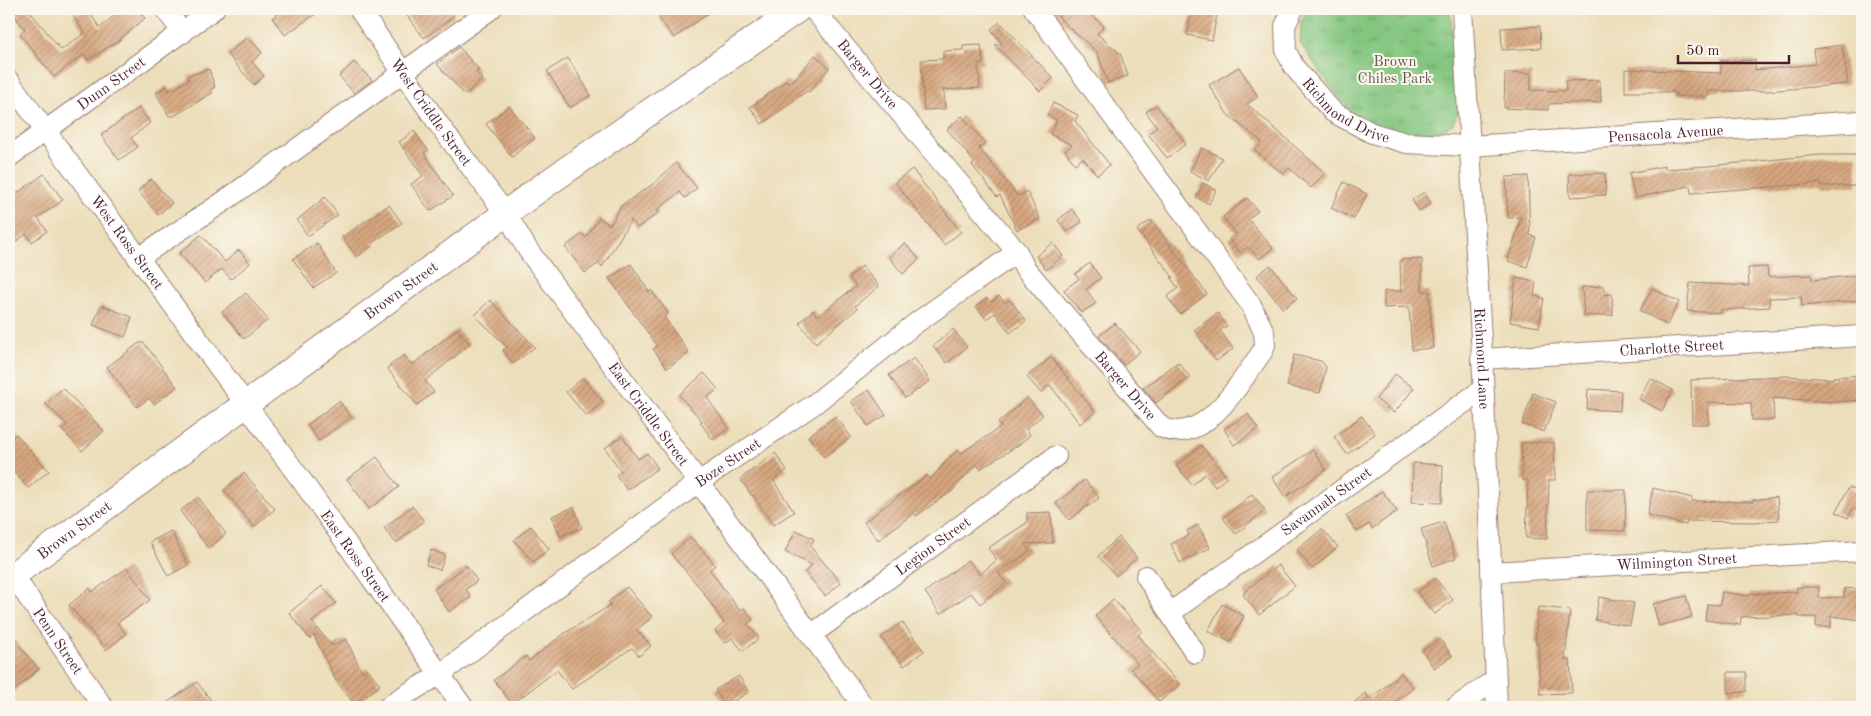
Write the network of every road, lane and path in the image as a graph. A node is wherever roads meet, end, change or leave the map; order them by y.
1 (165, 9) edge
2 (214, 9) edge
3 (359, 9) edge
4 (490, 9) edge
5 (798, 9) edge
6 (813, 9) edge
7 (1034, 9) edge
8 (1293, 9) edge
9 (1462, 9) edge
10 (183, 33) junction
11 (402, 71) junction
12 (9, 81) edge
13 (1862, 121) edge
14 (45, 130) junction
15 (1469, 146) junction
16 (9, 157) edge
17 (506, 214) junction
18 (1017, 252) junction
19 (138, 258) junction
20 (1862, 336) edge
21 (1481, 359) junction
22 (1482, 389) junction
23 (246, 405) junction
24 (1056, 456) dead end
25 (698, 482) junction
26 (1862, 551) edge
27 (1491, 572) junction
28 (1146, 576) dead end
29 (11, 577) edge
30 (1170, 613) junction
31 (811, 635) junction
32 (1195, 653) dead end
33 (439, 675) junction
34 (1496, 679) junction
35 (104, 707) edge
36 (388, 707) edge
37 (463, 707) edge
38 (864, 707) edge
39 (1456, 707) edge
40 (1497, 707) edge

1 - 10 street
2 - 10 street, Dunn Street
3 - 11 street, West Criddle Street
4 - 11 street
5 - 17 main road, Brown Street
6 - 18 street, Barger Drive
7 - 18 street, Barger Drive
8 - 15 street, Richmond Drive
9 - 15 street, Richmond Lane
10 - 14 street, Dunn Street
11 - 17 street, West Criddle Street
11 - 19 street
12 - 14 street, West Ross Street
13 - 15 street, Pensacola Avenue
14 - 16 street, Dunn Street
14 - 19 street, West Ross Street
15 - 21 street, Richmond Lane
17 - 23 main road, Brown Street
17 - 25 street, East Criddle Street
18 - 25 street, Boze Street
19 - 23 street, West Ross Street
20 - 21 street, Charlotte Street
21 - 22 street, Richmond Lane
22 - 27 street, Richmond Lane
22 - 30 street, Savannah Street
23 - 29 main road, Brown Street
23 - 33 street, East Ross Street
24 - 31 street, Legion Street
25 - 31 street, East Criddle Street
25 - 33 street, Boze Street
26 - 27 street, Wilmington Street
27 - 34 street, Richmond Lane
28 - 30 street
29 - 35 street, Penn Street
30 - 32 street
31 - 38 street, East Criddle Street
33 - 36 street, Boze Street
33 - 37 street, East Ross Street
34 - 39 street
34 - 40 street, Richmond Lane

